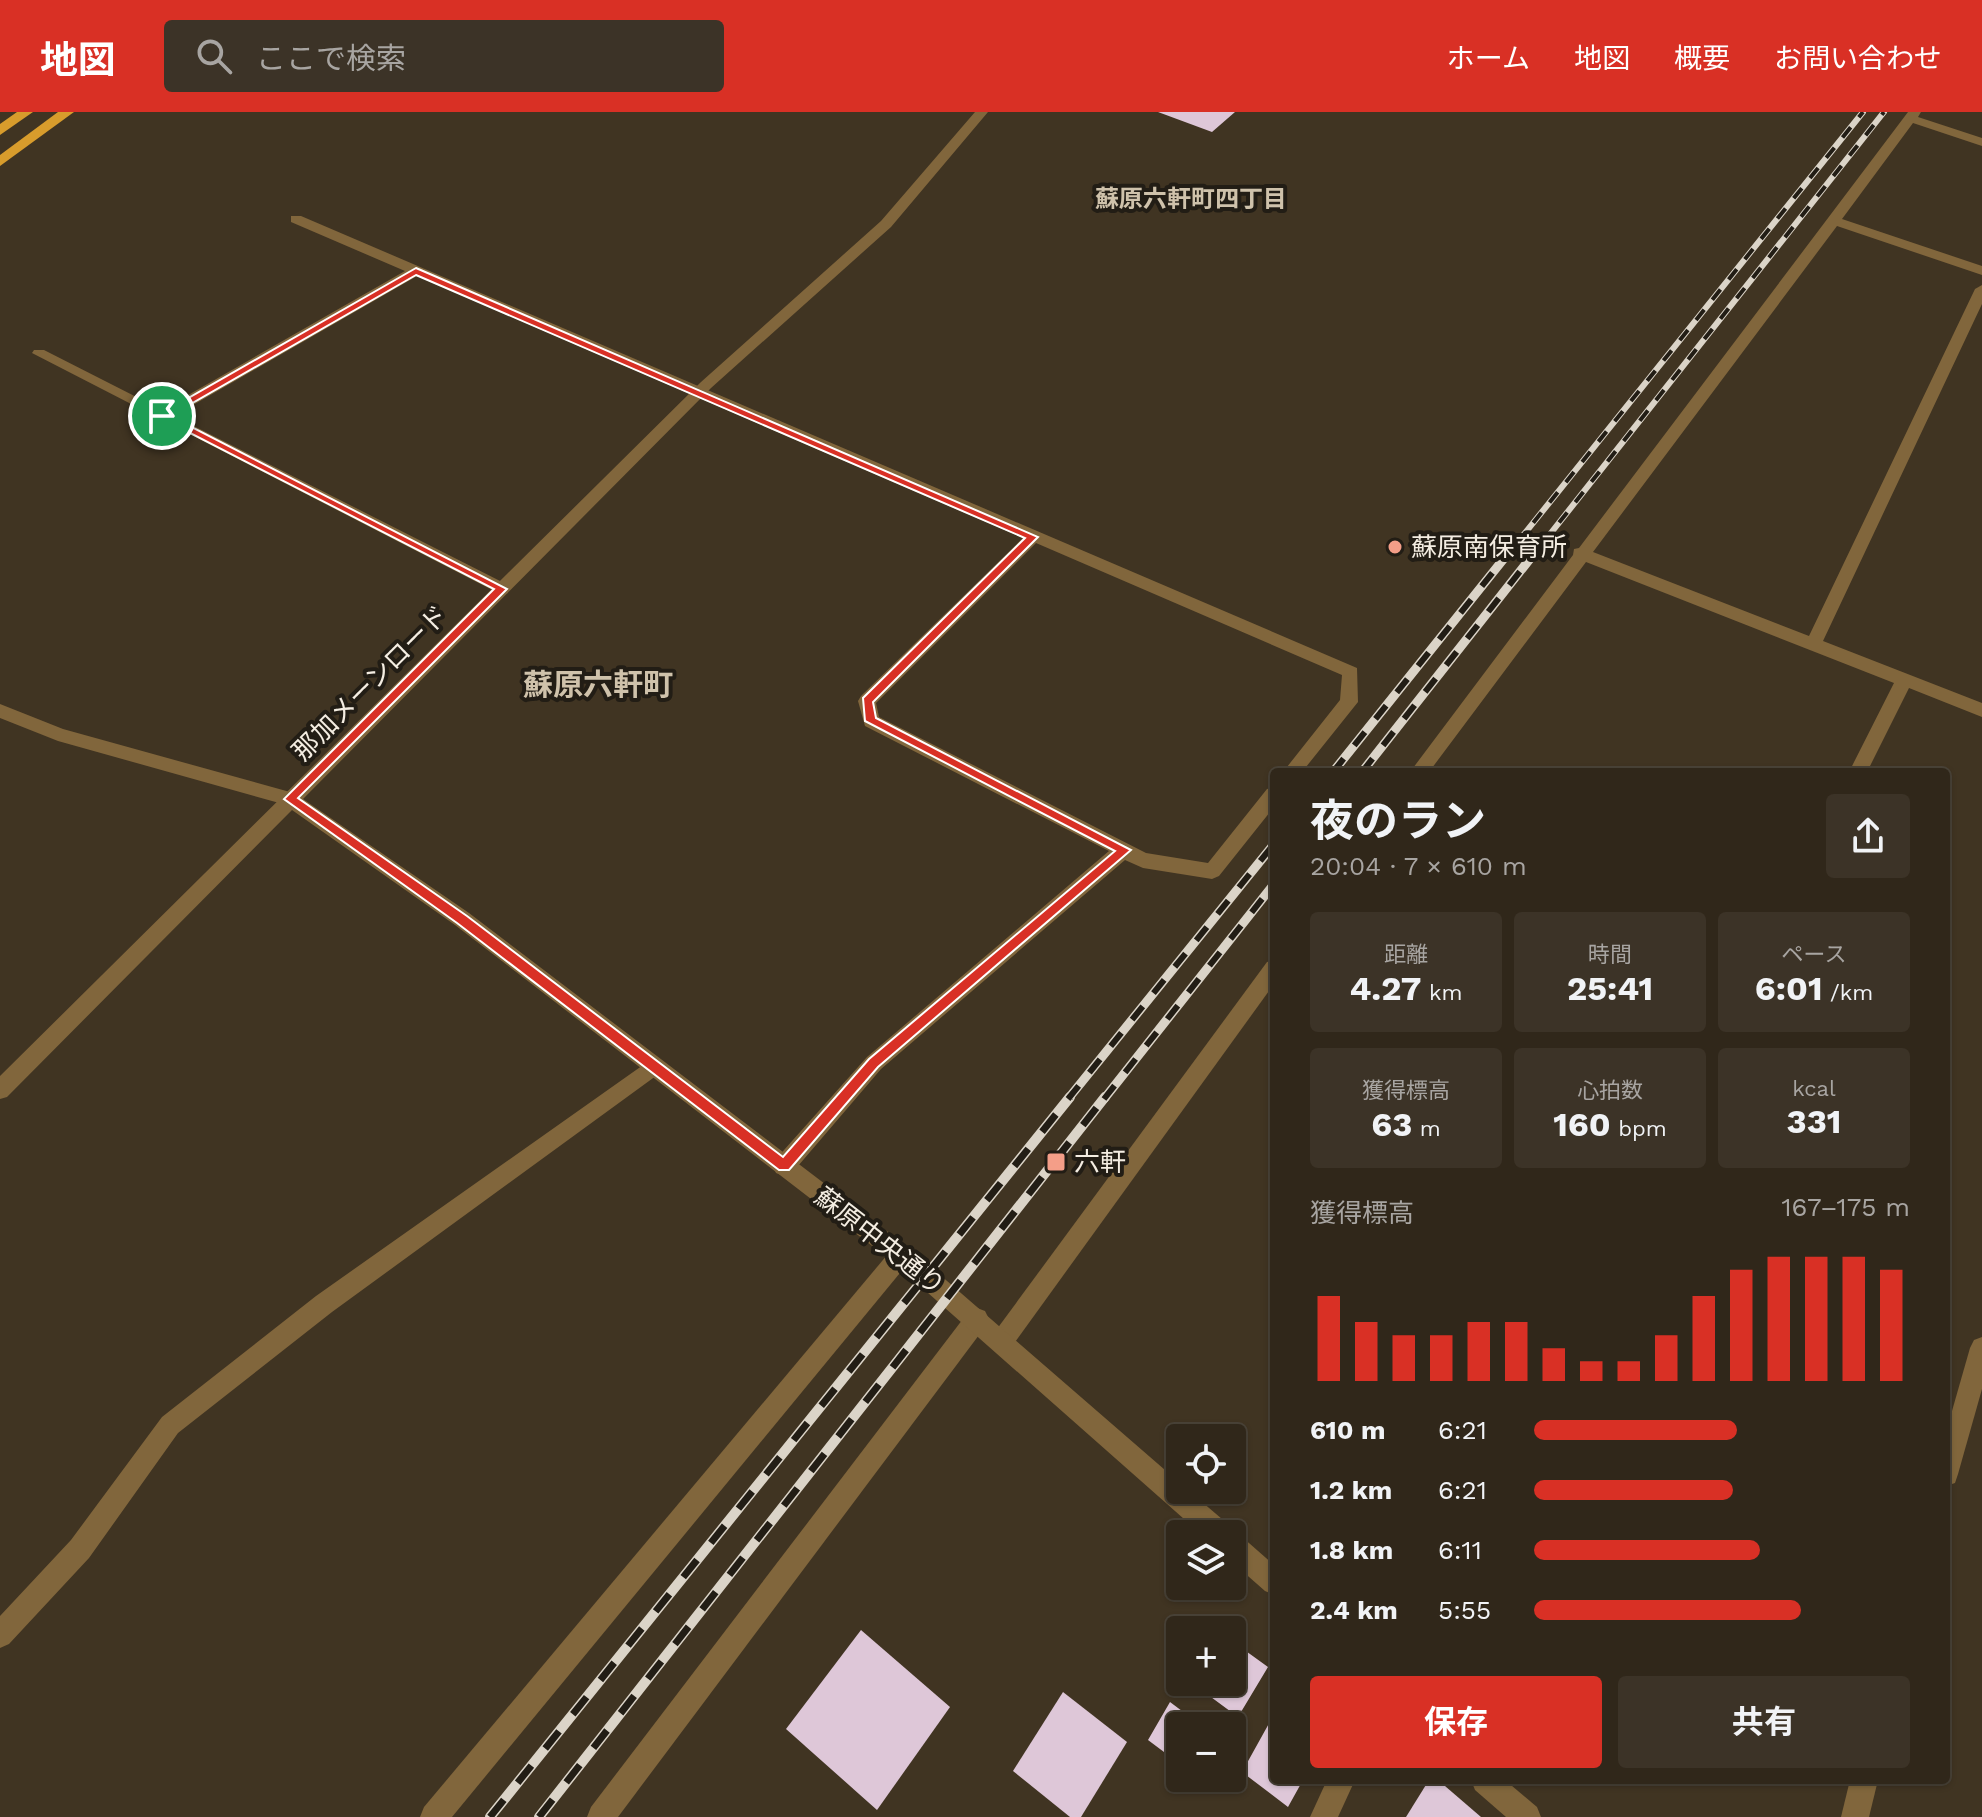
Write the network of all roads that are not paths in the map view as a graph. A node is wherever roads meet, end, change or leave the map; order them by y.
1 (26, 112) edge
2 (67, 112) edge
3 (982, 112) edge
4 (1912, 115) edge
5 (0, 131) edge
6 (1982, 142) edge
7 (0, 162) edge
8 (296, 219) dead end
9 (1833, 220) junction
10 (416, 271) junction
11 (1982, 271) edge
12 (1982, 289) edge
13 (39, 353) dead end
14 (697, 394) junction
15 (162, 416) junction
16 (1033, 537) junction
17 (1580, 553) junction
18 (502, 589) junction
19 (1813, 645) junction
20 (1904, 680) junction
21 (1982, 710) edge
22 (0, 711) edge
23 (1295, 768) edge
24 (1422, 768) edge
25 (1860, 768) edge
26 (290, 799) junction
27 (1270, 799) edge
28 (1124, 850) junction
29 (1270, 973) edge
30 (653, 1067) junction
31 (0, 1090) edge
32 (784, 1166) junction
33 (901, 1255) junction
34 (977, 1319) junction
35 (1002, 1341) junction
36 (1982, 1348) edge
37 (1950, 1460) edge
38 (1204, 1520) edge
39 (1246, 1557) edge
40 (1270, 1578) edge
41 (0, 1635) edge
42 (1339, 1784) edge
43 (1490, 1784) edge
44 (1863, 1784) edge
45 (434, 1817) edge
46 (601, 1817) edge
47 (1324, 1817) edge
48 (1527, 1817) edge
49 (1855, 1817) edge

1 - 5 highway
2 - 7 highway
3 - 14 street, 那加メーンロード
4 - 6 street
4 - 9 street
8 - 10 street
9 - 11 street
9 - 17 street
10 - 14 street
10 - 15 street
12 - 19 street
13 - 15 street
14 - 16 street
14 - 18 street, 那加メーンロード
15 - 18 street
16 - 23 street
16 - 28 street
17 - 19 street
17 - 24 street
18 - 26 street, 那加メーンロード
19 - 20 street
20 - 21 street
20 - 25 street
22 - 26 street, 蘇原中央通り
26 - 30 street, 蘇原中央通り
26 - 31 street, 那加メーンロード
27 - 28 street
28 - 32 street
29 - 35 street
30 - 32 street, 蘇原中央通り
30 - 41 street
32 - 33 street, 蘇原中央通り
33 - 34 street, 蘇原中央通り
33 - 45 street
34 - 35 street, 蘇原中央通り
34 - 46 street
35 - 38 street, 蘇原中央通り
36 - 37 street
39 - 40 street
42 - 47 street
43 - 48 street
44 - 49 street

